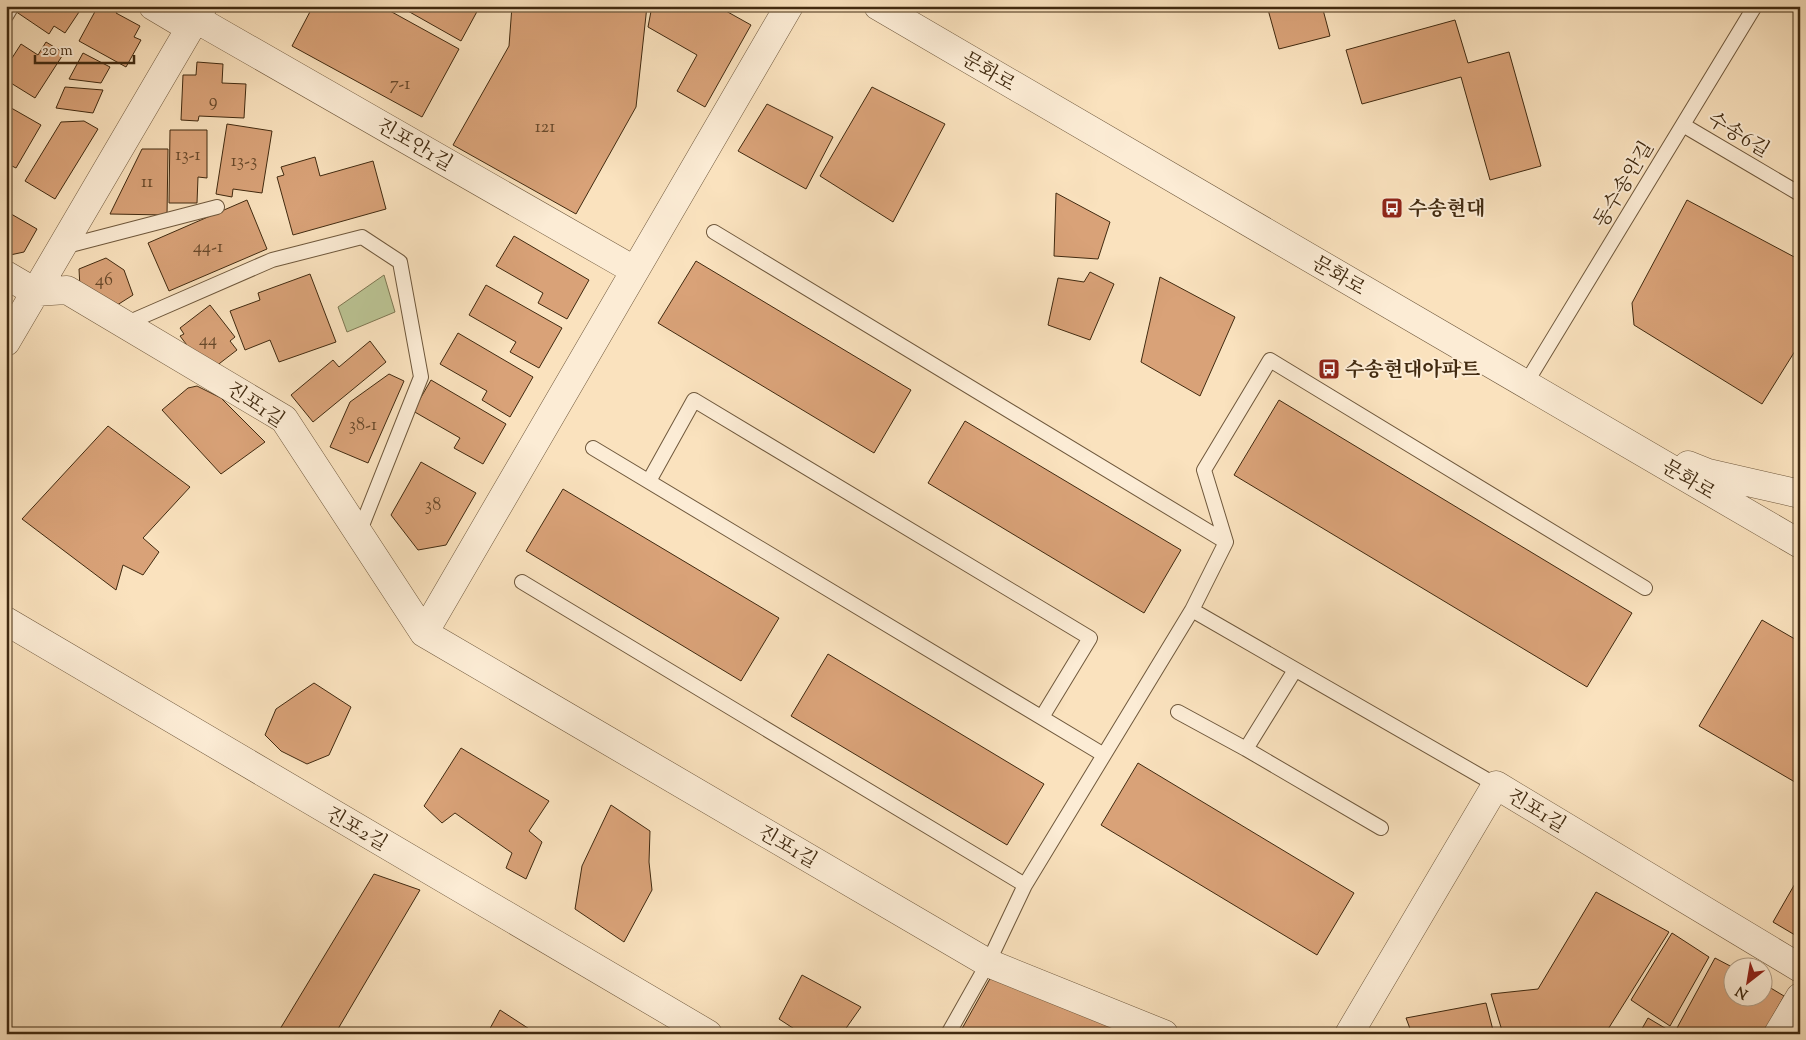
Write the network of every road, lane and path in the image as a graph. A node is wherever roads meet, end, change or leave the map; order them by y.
1 (12, 6) edge
2 (153, 6) edge
3 (789, 6) edge
4 (878, 6) edge
5 (1755, 6) edge
6 (6, 16) edge
7 (196, 18) edge
8 (1683, 125) junction
9 (1800, 194) edge
10 (216, 207) dead end
11 (714, 232) dead end
12 (61, 248) junction
13 (634, 270) junction
14 (6, 275) edge
15 (35, 292) junction
16 (125, 324) junction
17 (6, 342) edge
18 (1526, 383) junction
19 (1628, 443) junction
20 (593, 448) dead end
21 (649, 481) junction
22 (1800, 494) edge
23 (359, 533) junction
24 (1226, 542) junction
25 (1800, 544) edge
26 (522, 582) dead end
27 (1645, 588) dead end
28 (1192, 610) junction
29 (6, 621) edge
30 (424, 632) junction
31 (1295, 670) junction
32 (1178, 712) dead end
33 (1042, 718) junction
34 (1246, 749) junction
35 (1104, 754) junction
36 (1496, 785) junction
37 (1381, 828) dead end
38 (1025, 885) junction
39 (988, 963) junction
40 (1800, 968) edge
41 (1800, 997) edge
42 (708, 1034) edge
43 (948, 1034) edge
44 (1164, 1034) edge
45 (1348, 1034) edge
46 (1778, 1034) edge

1 - 6 lane
2 - 7 street, 진포안1길
3 - 13 street
4 - 18 street, 문화로
5 - 8 lane, 동수송안길
7 - 12 street
7 - 13 street, 진포안1길
8 - 9 lane, 수송6길
8 - 18 lane, 동수송안길
10 - 12 lane
11 - 24 lane
12 - 15 street
13 - 30 street
14 - 15 street
15 - 16 street, 진포1길
15 - 17 street
16 - 23 street, 진포1길
16 - 23 lane
18 - 19 street, 문화로
19 - 22 street
19 - 25 street, 문화로
20 - 21 lane
21 - 33 lane
21 - 33 lane
23 - 30 street, 진포1길
24 - 27 lane
24 - 28 lane
26 - 38 lane
28 - 31 lane
28 - 35 lane
29 - 42 street, 진포2길
30 - 39 street, 진포1길
31 - 34 lane
31 - 36 lane
32 - 34 lane
33 - 35 lane
34 - 37 lane
35 - 38 lane
36 - 40 street, 진포1길
36 - 45 street, 진포1길
38 - 39 lane
39 - 43 lane
39 - 44 street, 진포1길
41 - 46 street

